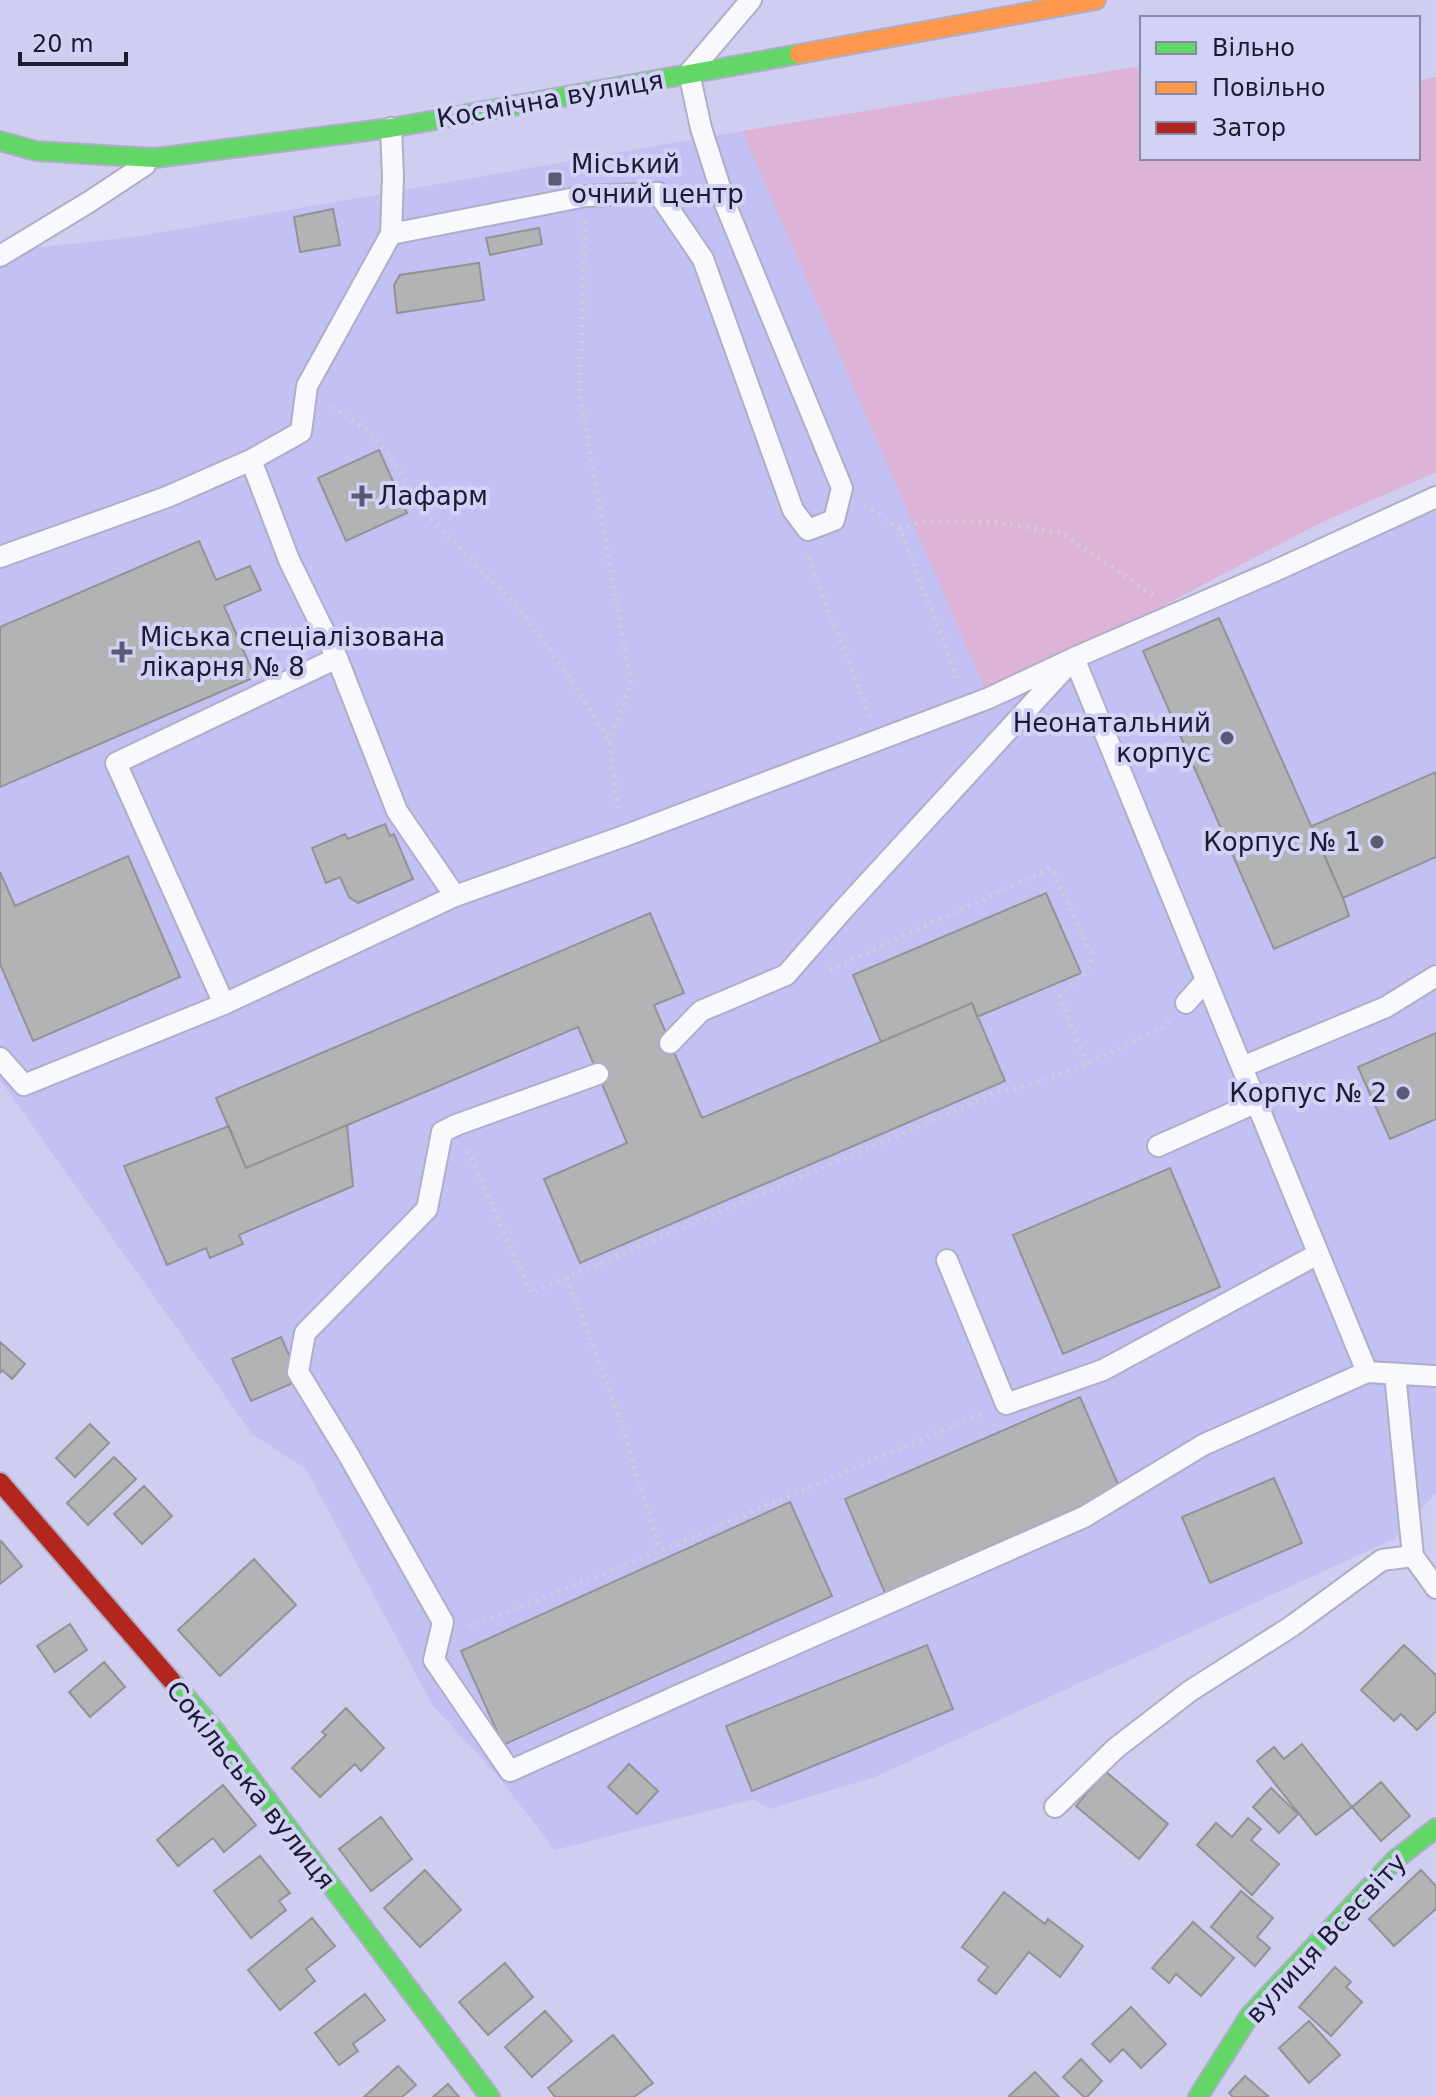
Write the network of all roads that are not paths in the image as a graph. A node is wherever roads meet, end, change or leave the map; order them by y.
1 (751, 0) edge
2 (1096, 0) edge
3 (689, 73) junction
4 (391, 128) junction
5 (0, 141) edge
6 (155, 158) junction
7 (391, 234) junction
8 (0, 256) edge
9 (251, 460) junction
10 (1436, 497) edge
11 (0, 557) edge
12 (337, 658) junction
13 (1074, 658) junction
14 (455, 896) junction
15 (1436, 976) edge
16 (1206, 980) junction
17 (1186, 1003) road end
18 (224, 1004) junction
19 (670, 1043) dead end
20 (0, 1058) edge
21 (1242, 1067) junction
22 (598, 1074) dead end
23 (1257, 1102) junction
24 (1158, 1146) dead end
25 (1318, 1254) junction
26 (947, 1260) dead end
27 (1367, 1372) junction
28 (1395, 1374) junction
29 (1436, 1376) edge
30 (0, 1482) edge
31 (1413, 1556) junction
32 (1436, 1588) edge
33 (1055, 1807) dead end
34 (1436, 1828) edge
35 (490, 2097) edge
36 (1198, 2097) edge

1 - 3 lane
2 - 3 street, Космічна вулиця
3 - 4 street, Космічна вулиця
3 - 7 lane
4 - 6 street, Космічна вулиця
4 - 7 lane
5 - 6 street, Космічна вулиця
6 - 8 lane
7 - 9 lane
9 - 11 lane
9 - 12 lane
10 - 13 lane
12 - 14 lane
12 - 18 lane
13 - 14 lane
13 - 16 lane
13 - 19 lane
14 - 18 lane
15 - 21 lane
16 - 17 lane
16 - 21 lane
18 - 20 lane
21 - 23 lane
22 - 27 lane
23 - 24 lane
23 - 25 lane
25 - 26 lane
25 - 27 lane
27 - 28 lane
28 - 29 lane
28 - 31 lane
30 - 35 street, Сокільська вулиця
31 - 32 lane
31 - 33 lane
34 - 36 street, вулиця Всесвіту

